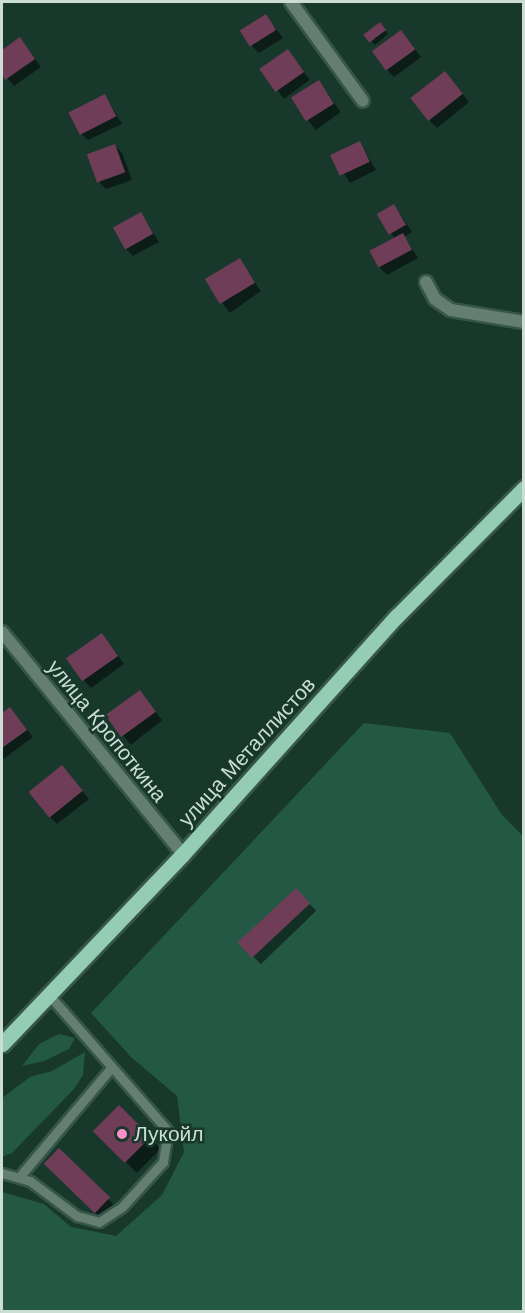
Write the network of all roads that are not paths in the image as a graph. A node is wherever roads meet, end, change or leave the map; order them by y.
1 (291, 2) edge
2 (363, 101) dead end
3 (426, 282) dead end
4 (524, 322) edge
5 (524, 488) edge
6 (2, 633) edge
7 (183, 854) junction
8 (49, 995) junction
9 (2, 1044) edge
10 (111, 1068) junction
11 (2, 1173) edge
12 (20, 1176) junction

1 - 2 street
3 - 4 street
5 - 7 main road, улица Металлистов
6 - 7 street, улица Кропоткина
7 - 8 main road, улица Металлистов
8 - 9 main road, улица Металлистов
8 - 10 lane
10 - 12 lane
10 - 12 lane
11 - 12 lane

